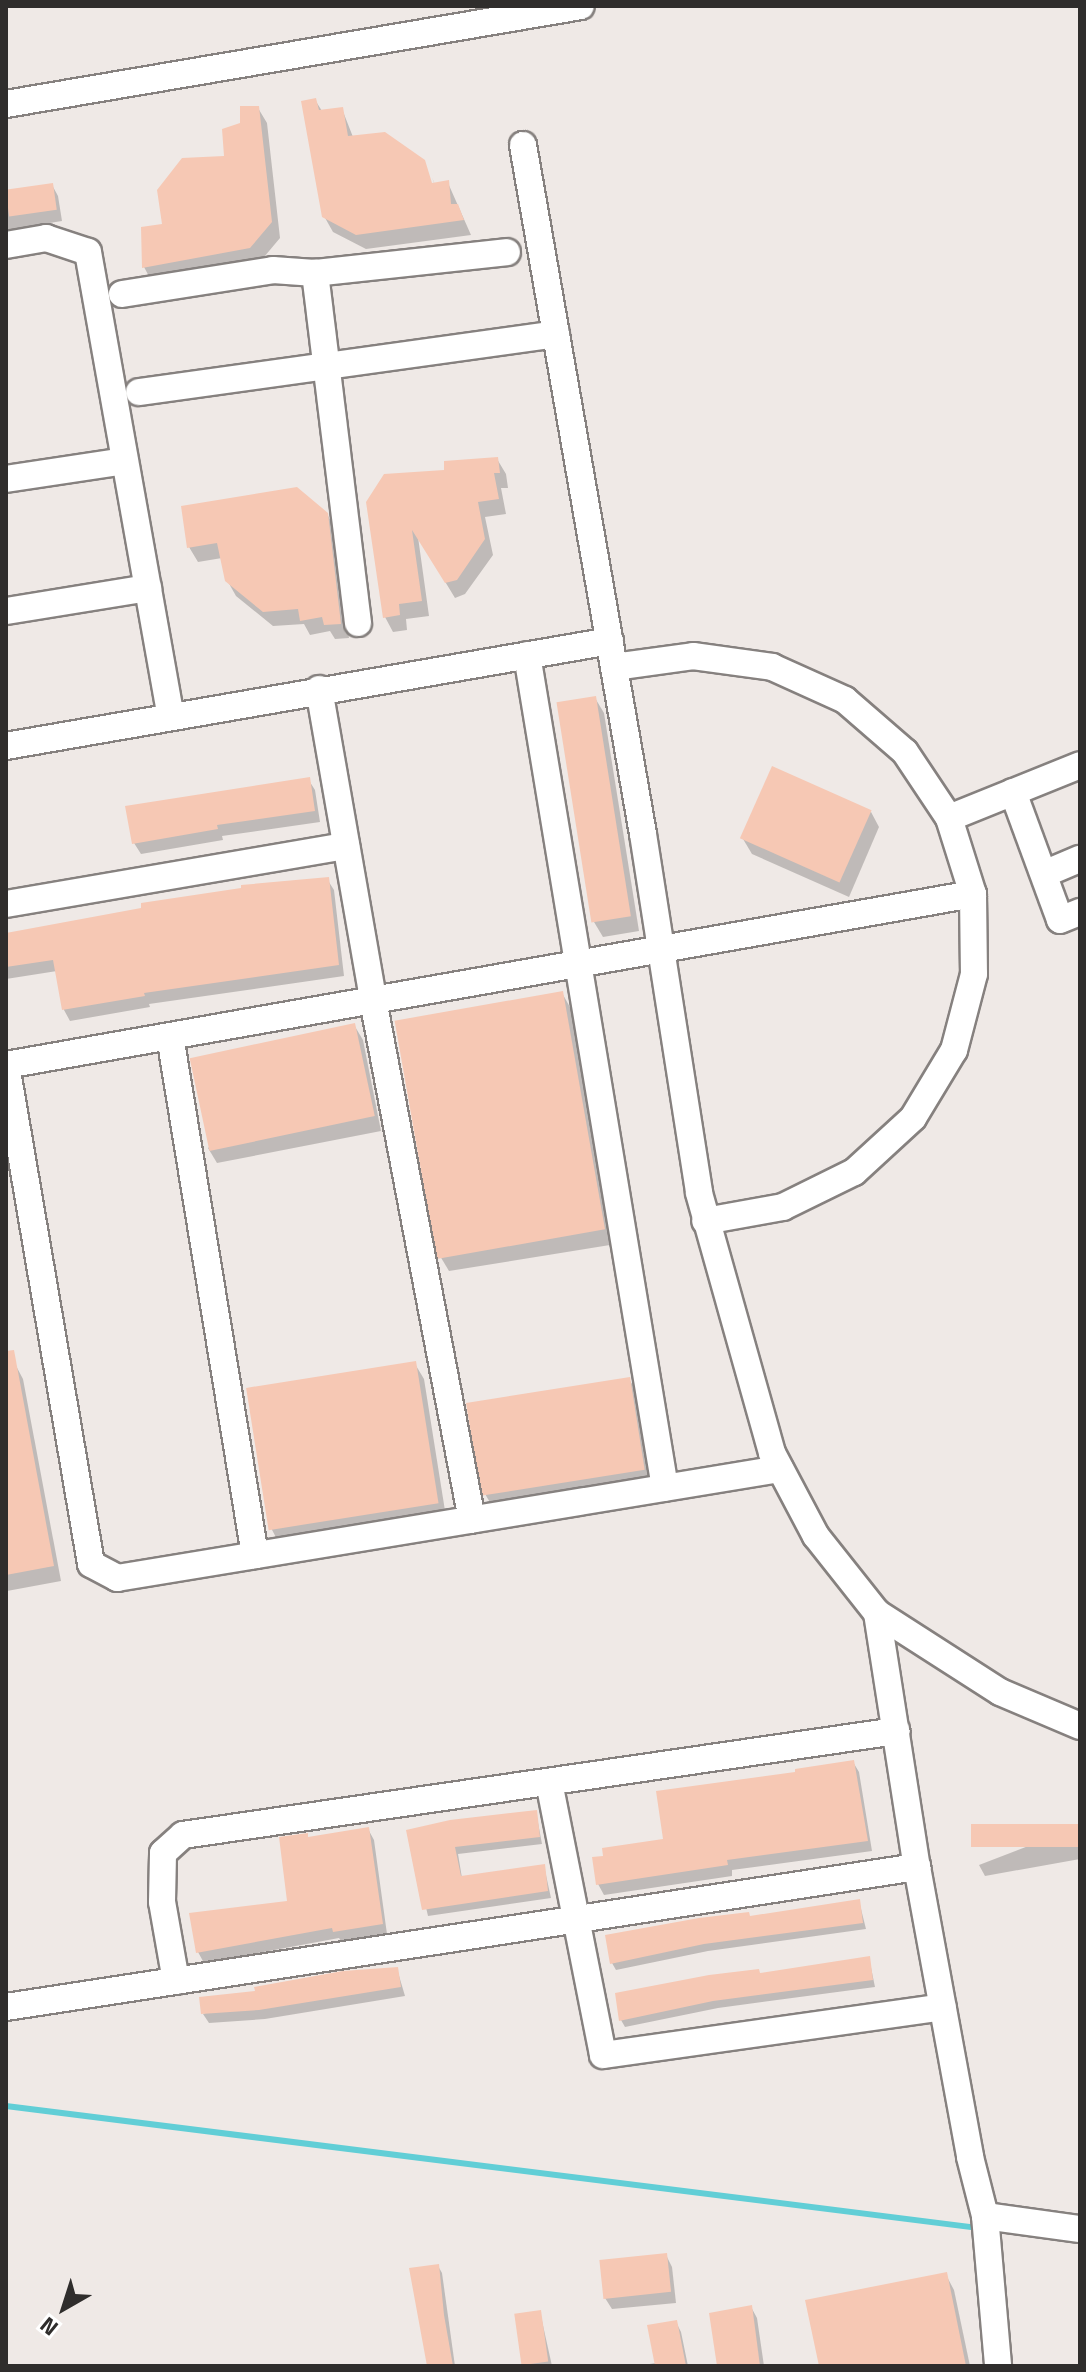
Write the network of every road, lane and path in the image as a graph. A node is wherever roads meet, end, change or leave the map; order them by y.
1 (581, 6) edge
2 (6, 104) edge
3 (523, 145) dead end
4 (6, 245) edge
5 (507, 252) dead end
6 (315, 273) junction
7 (122, 294) dead end
8 (556, 334) junction
9 (327, 365) junction
10 (139, 392) dead end
11 (125, 461) junction
12 (6, 479) edge
13 (148, 588) junction
14 (6, 611) edge
15 (358, 623) dead end
16 (610, 641) junction
17 (527, 655) junction
18 (614, 667) junction
19 (319, 689) junction
20 (171, 717) junction
21 (6, 746) edge
22 (1080, 765) edge
23 (1013, 792) junction
24 (949, 818) junction
25 (346, 846) junction
26 (1080, 859) edge
27 (1044, 874) junction
28 (973, 894) junction
29 (6, 904) edge
30 (1080, 912) edge
31 (660, 949) junction
32 (579, 963) junction
33 (373, 1000) junction
34 (170, 1036) junction
35 (6, 1065) edge
36 (705, 1221) junction
37 (780, 1469) junction
38 (665, 1488) junction
39 (472, 1520) junction
40 (255, 1555) junction
41 (877, 1613) junction
42 (1080, 1726) edge
43 (896, 1731) junction
44 (549, 1782) junction
45 (917, 1867) junction
46 (576, 1919) junction
47 (176, 1981) junction
48 (6, 2007) edge
49 (943, 2007) junction
50 (1080, 2229) edge
51 (986, 2231) junction
52 (998, 2366) edge

1 - 2 street
3 - 8 street
4 - 11 street
5 - 6 street
6 - 7 street
6 - 9 street
8 - 9 street
8 - 16 street
9 - 10 street
9 - 15 street
11 - 12 street
11 - 13 street
13 - 14 street
13 - 20 street
16 - 17 street
16 - 18 street
17 - 19 street
17 - 32 street
18 - 24 street
18 - 31 street
19 - 20 street
19 - 25 street
20 - 21 street
22 - 23 street
23 - 24 street
23 - 27 street
24 - 28 street
25 - 29 street
25 - 33 street
26 - 27 street
27 - 30 street
28 - 31 street
28 - 36 street
31 - 32 street
31 - 36 street
32 - 33 street
32 - 38 street
33 - 34 street
33 - 39 street
34 - 35 street
34 - 40 street
35 - 40 street
36 - 37 street
37 - 38 street
37 - 41 street
38 - 39 street
39 - 40 street
41 - 42 street
41 - 43 street
43 - 44 street
43 - 45 street
44 - 46 street
44 - 47 street
45 - 46 street
45 - 49 street
46 - 47 street
46 - 49 street
47 - 48 street
49 - 51 street
50 - 51 street
51 - 52 street

